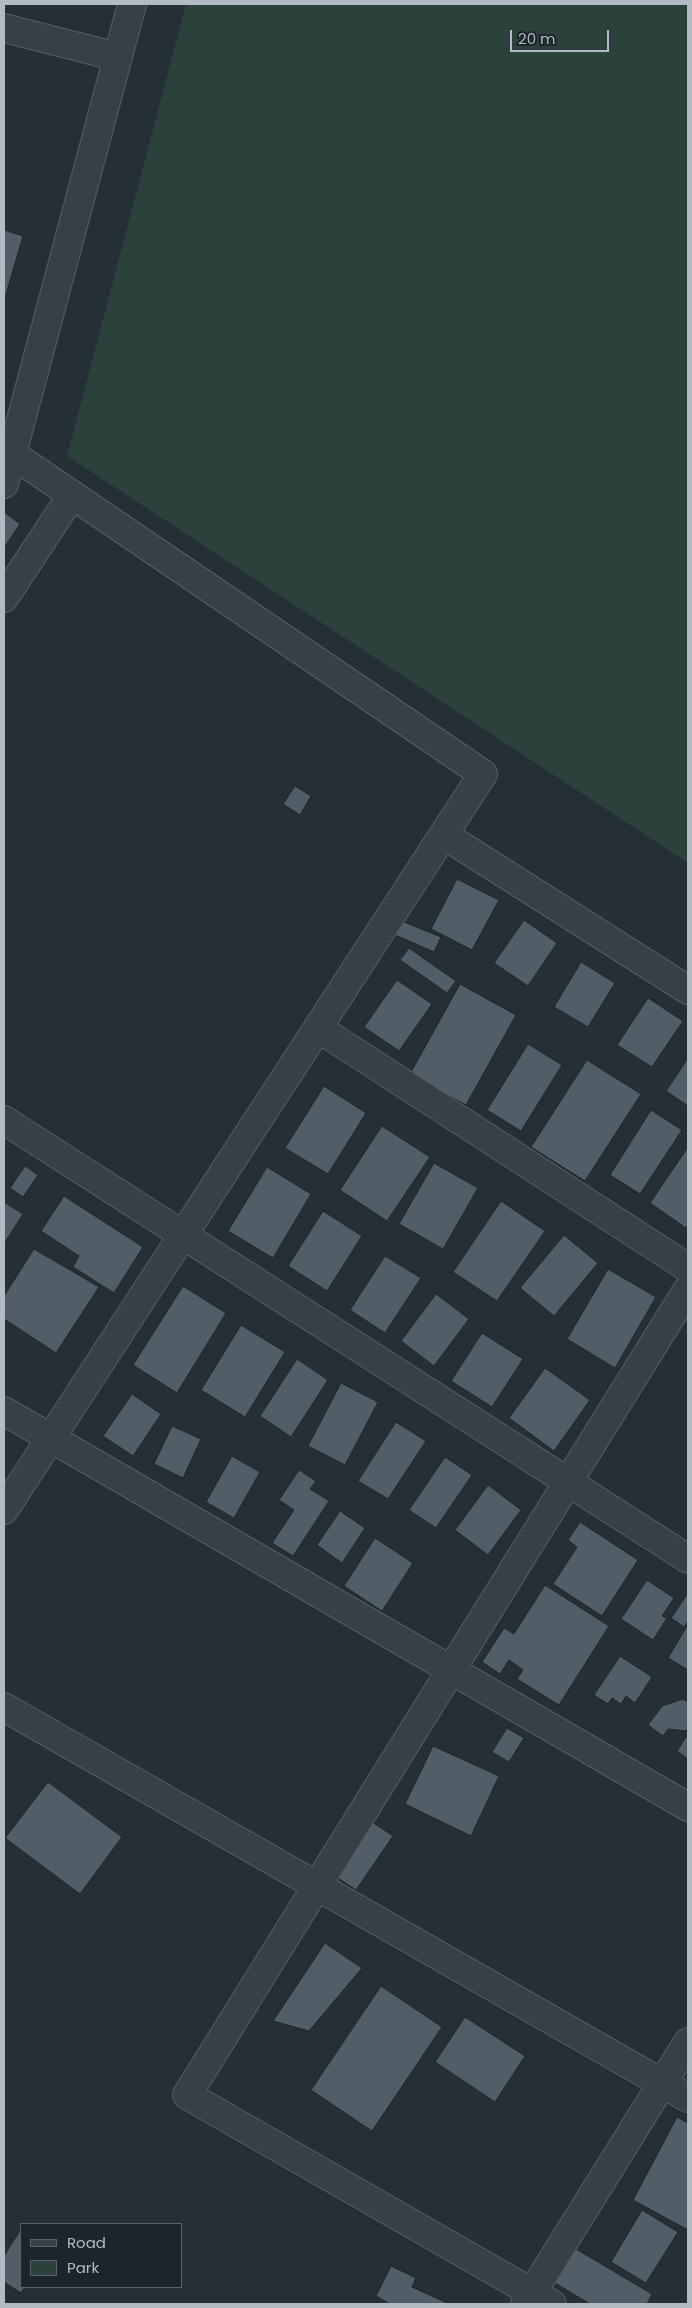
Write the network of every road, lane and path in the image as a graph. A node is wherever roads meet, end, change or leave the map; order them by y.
1 (132, 4) edge
2 (4, 28) edge
3 (118, 57) junction
4 (12, 454) junction
5 (4, 484) edge
6 (72, 495) junction
7 (4, 598) edge
8 (444, 835) junction
9 (688, 990) edge
10 (318, 1028) junction
11 (4, 1120) edge
12 (183, 1235) junction
13 (688, 1268) edge
14 (688, 1288) edge
15 (4, 1411) edge
16 (51, 1438) junction
17 (568, 1482) junction
18 (4, 1510) edge
19 (688, 1559) edge
20 (451, 1670) junction
21 (4, 1707) edge
22 (688, 1808) edge
23 (317, 1886) junction
24 (688, 2042) edge
25 (662, 2083) junction
26 (688, 2098) edge
27 (536, 2300) edge

1 - 3 street
2 - 3 street
3 - 4 street
4 - 5 street
4 - 6 street
6 - 7 street
6 - 8 street
8 - 9 street
8 - 10 street
10 - 12 street
10 - 13 street
11 - 12 street
12 - 16 street
12 - 17 street
14 - 17 street
15 - 16 street
16 - 18 street
16 - 20 street
17 - 19 street
17 - 20 street
20 - 22 street
20 - 23 street
21 - 23 street
23 - 25 street
23 - 27 street
24 - 25 street
25 - 26 street
25 - 27 street

